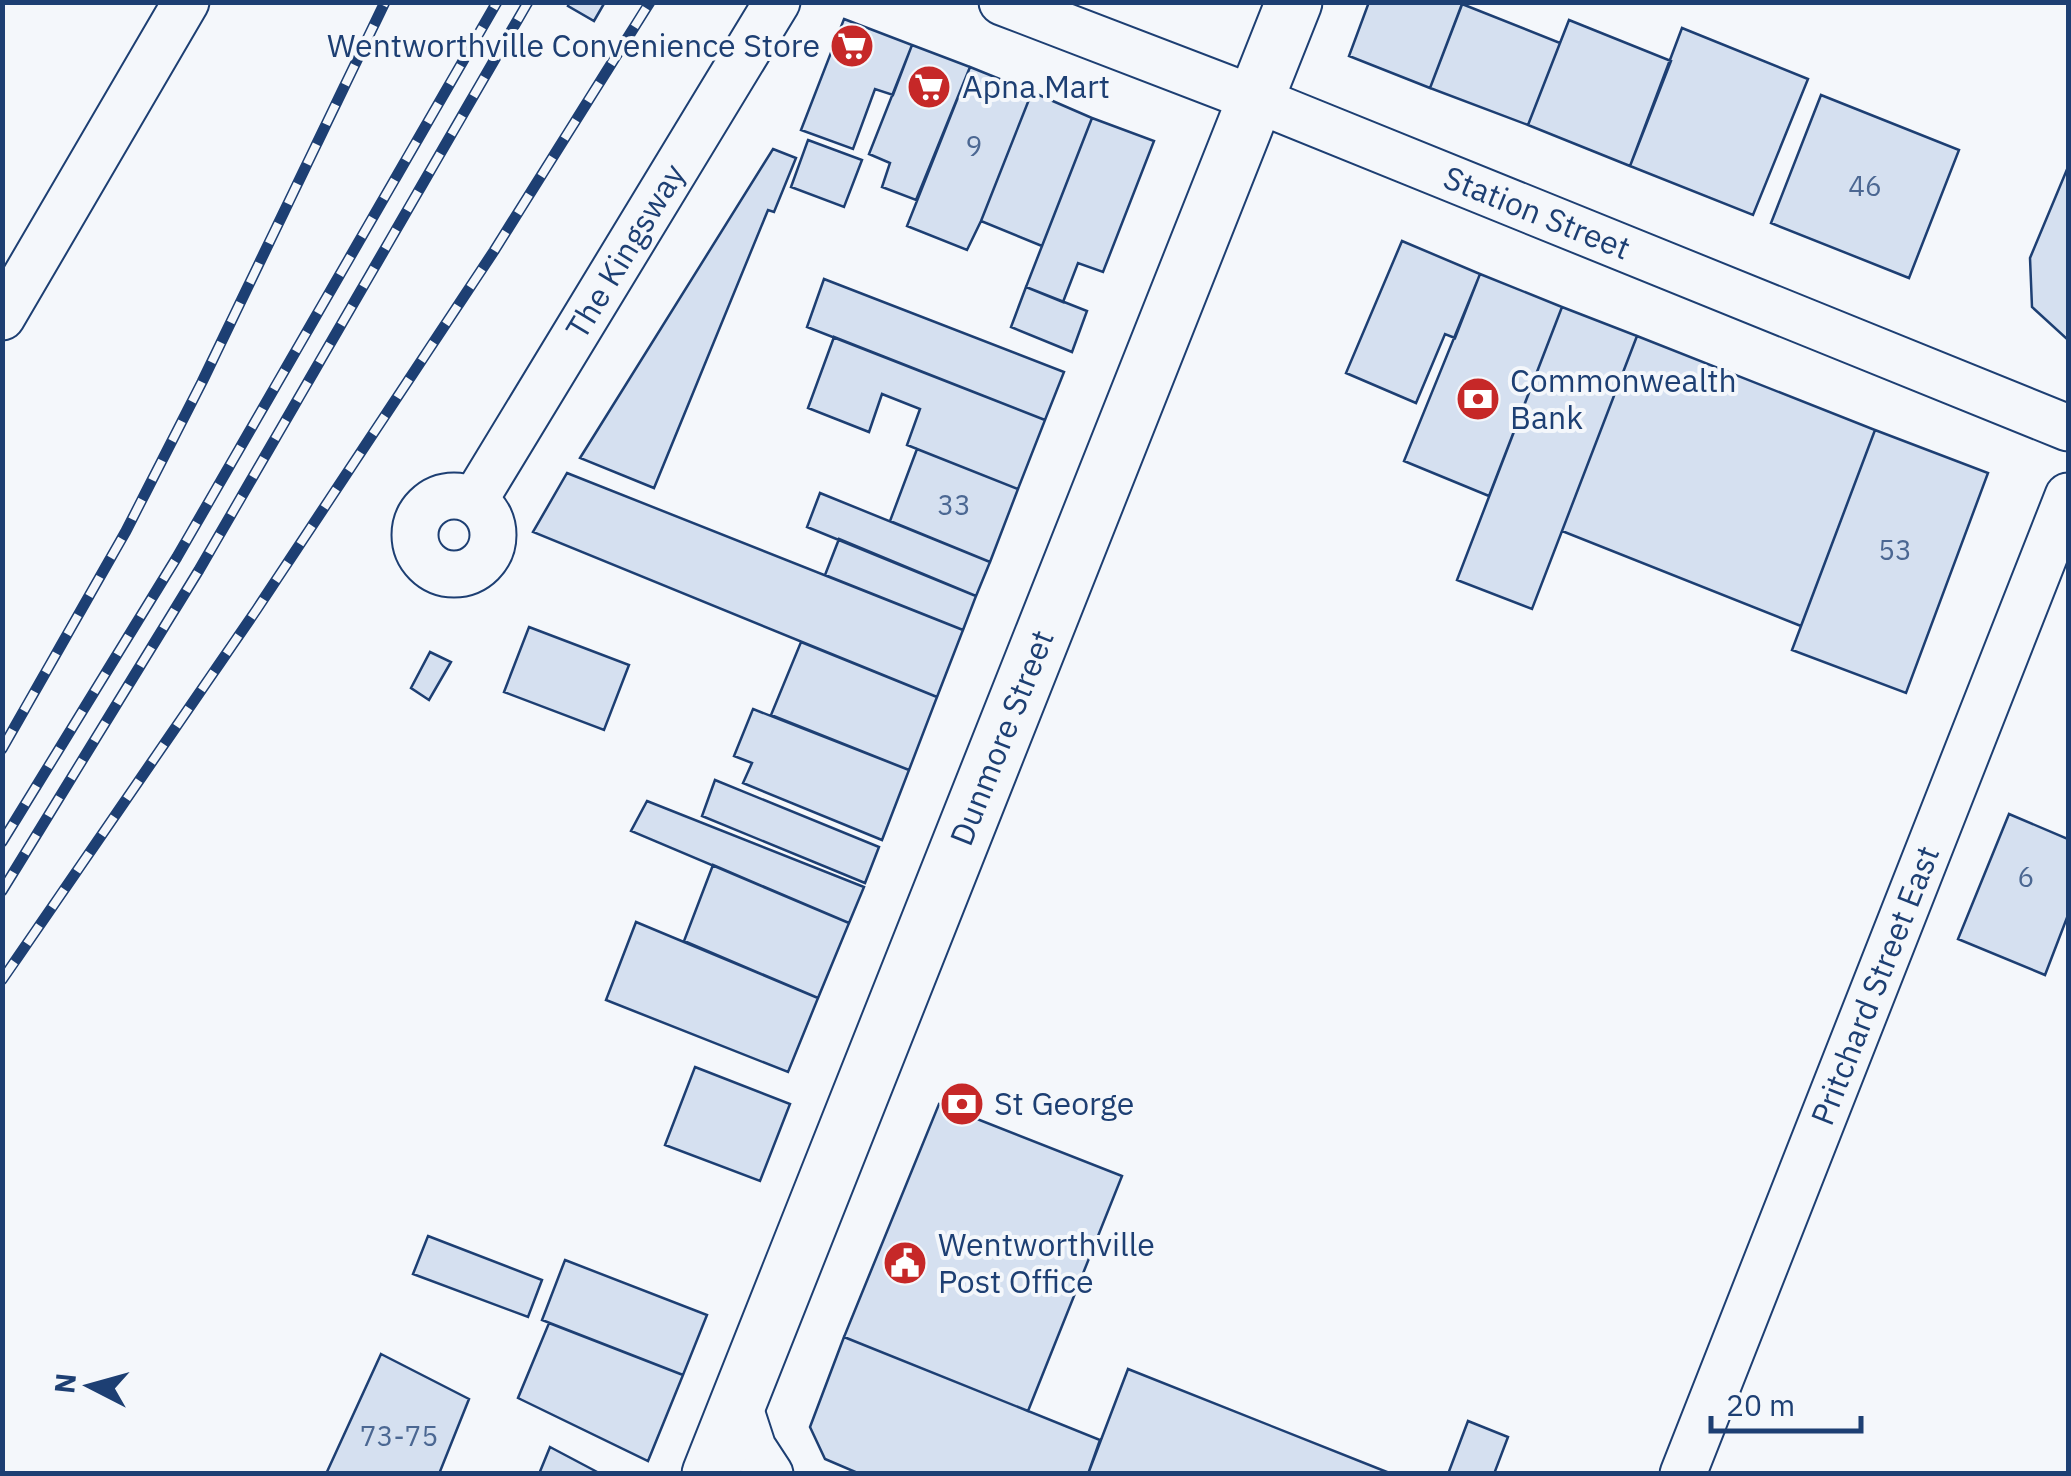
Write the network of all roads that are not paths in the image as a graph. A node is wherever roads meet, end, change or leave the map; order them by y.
1 (186, 2) edge
2 (777, 2) edge
3 (1002, 2) edge
4 (1294, 2) edge
5 (1255, 99) junction
6 (2, 316) edge
7 (2068, 428) edge
8 (2068, 496) edge
9 (474, 501) dead end
10 (738, 1402) junction
11 (710, 1474) edge
12 (770, 1474) edge
13 (1684, 1474) edge

1 - 6 street
2 - 9 street, The Kingsway
3 - 5 street, Station Street
4 - 5 street, Dunmore Street
5 - 7 street, Station Street
5 - 10 street, Dunmore Street
8 - 13 street, Pritchard Street East
10 - 11 street, Dunmore Street
10 - 12 street

